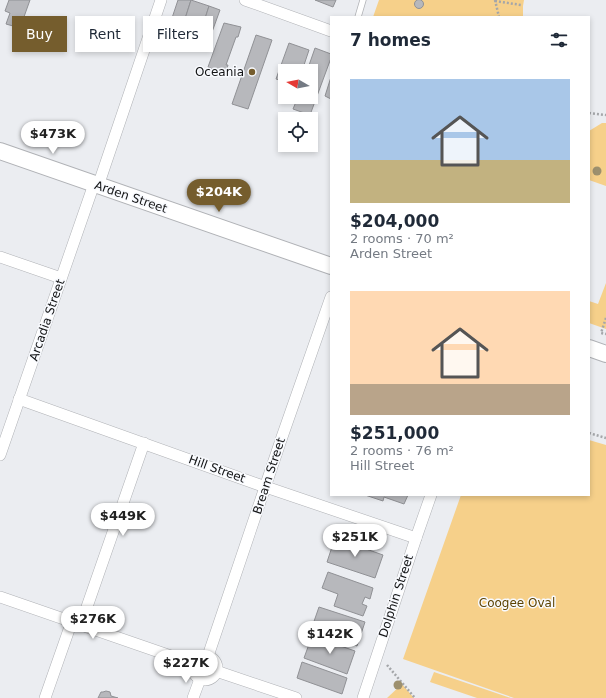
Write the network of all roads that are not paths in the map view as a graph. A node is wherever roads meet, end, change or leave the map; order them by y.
1 (161, 0) edge
2 (245, 0) edge
3 (363, 0) edge
4 (358, 16) edge
5 (330, 31) edge
6 (0, 151) edge
7 (96, 185) junction
8 (0, 257) edge
9 (330, 266) edge
10 (61, 278) junction
11 (330, 300) edge
12 (590, 348) edge
13 (606, 354) edge
14 (19, 398) junction
15 (144, 442) junction
16 (0, 455) edge
17 (265, 486) junction
18 (431, 496) edge
19 (416, 538) junction
20 (0, 596) edge
21 (76, 622) junction
22 (208, 656) junction
23 (194, 664) junction
24 (216, 670) junction
25 (200, 679) junction
26 (45, 698) edge
27 (193, 698) edge
28 (296, 698) edge
29 (363, 698) edge

1 - 7 street, Arcadia Street
2 - 5 street
3 - 4 lane
6 - 7 main road, Arden Street
7 - 9 main road, Arden Street
7 - 10 street, Arcadia Street
8 - 10 street
10 - 14 street, Arcadia Street
11 - 17 street, Bream Street
12 - 13 main road
14 - 15 street, Hill Street
14 - 16 street, Arcadia Street
15 - 17 street, Hill Street
15 - 21 street
17 - 19 street, Hill Street
17 - 22 street, Bream Street
18 - 19 street, Dolphin Street
19 - 29 street, Dolphin Street
20 - 21 street
21 - 23 street
21 - 26 street
22 - 23 street
22 - 24 street
23 - 25 street
24 - 25 street
24 - 28 street
25 - 27 street

